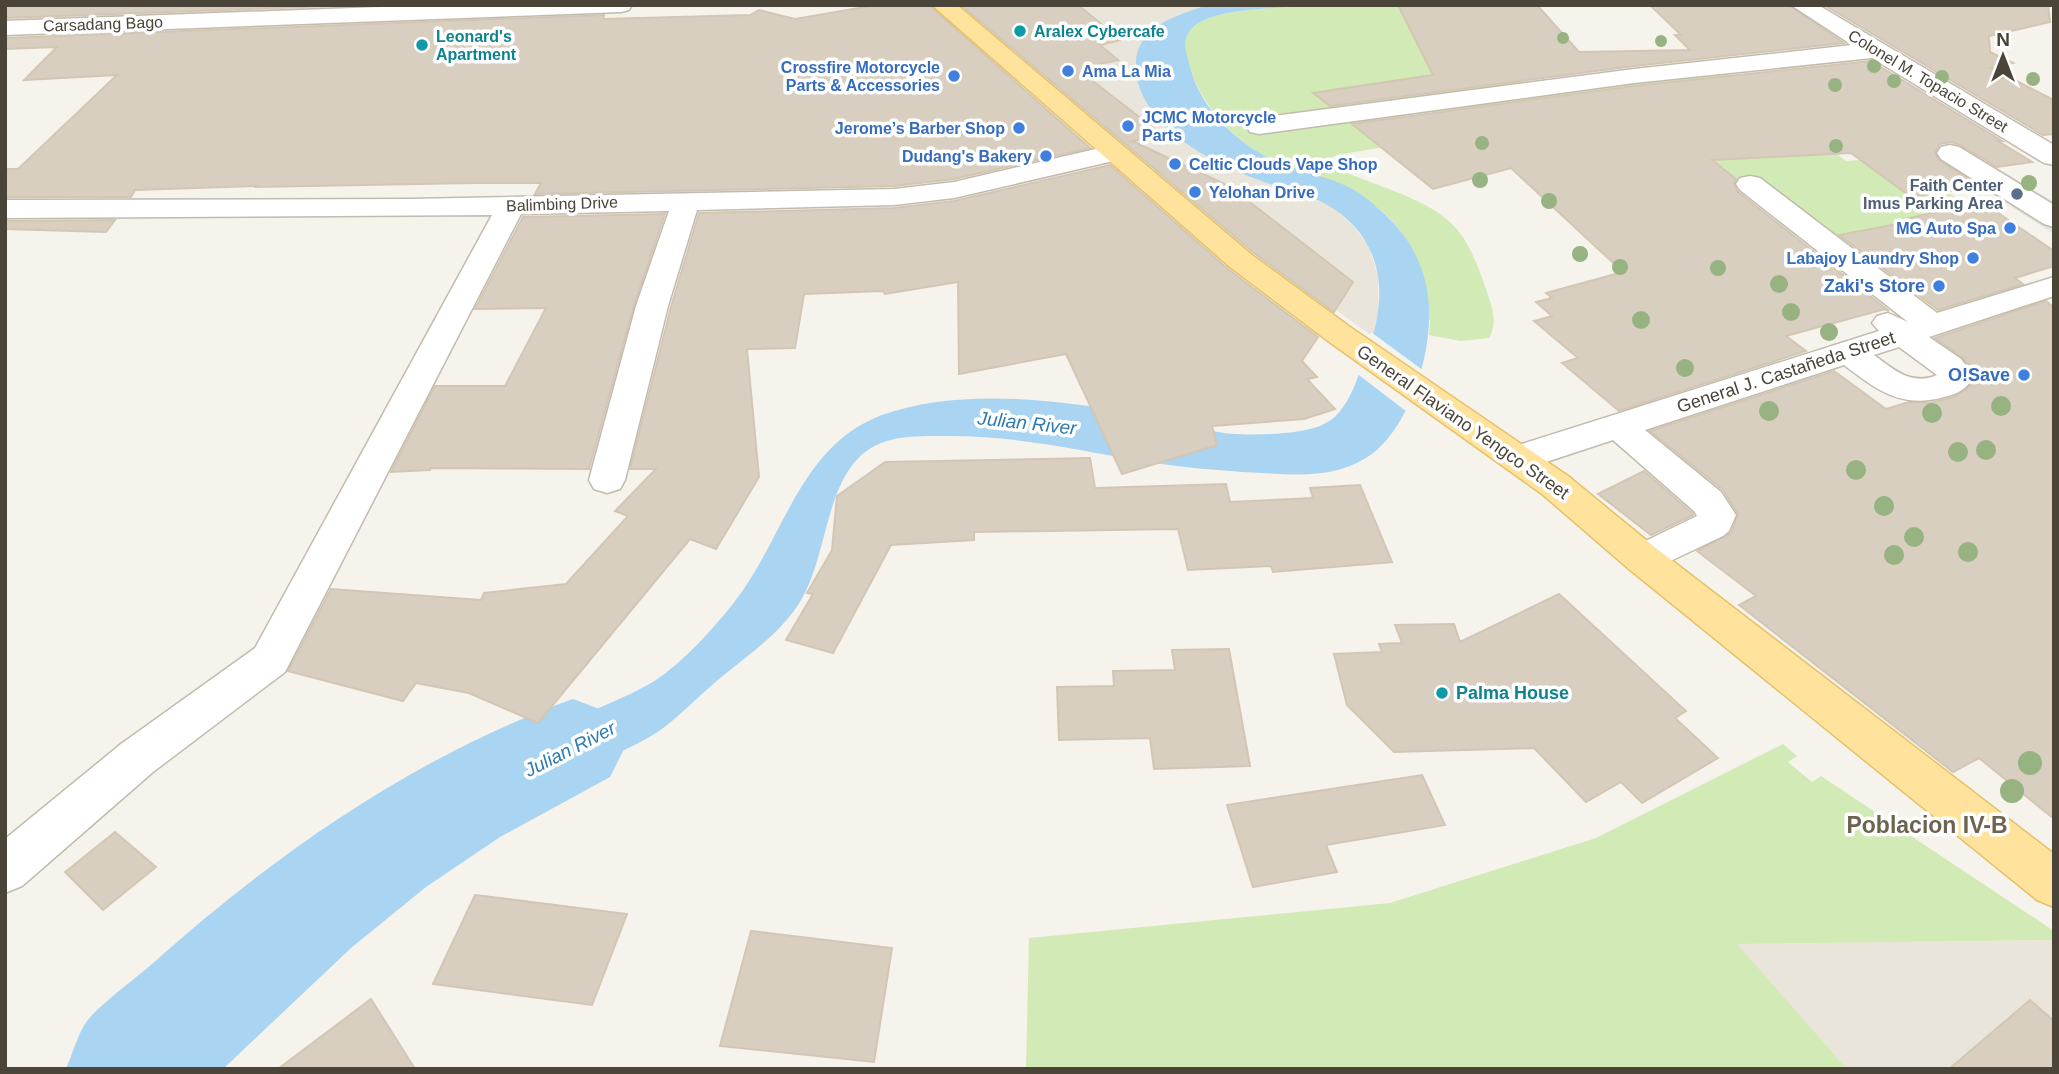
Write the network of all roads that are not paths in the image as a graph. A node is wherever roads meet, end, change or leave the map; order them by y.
1 (621, 5) edge
2 (943, 5) edge
3 (1802, 5) edge
4 (5, 28) edge
5 (1876, 50) junction
6 (1259, 126) dead end
7 (1113, 152) junction
8 (1950, 153) dead end
9 (2054, 157) edge
10 (1750, 184) dead end
11 (1975, 191) dead end
12 (686, 201) junction
13 (511, 205) junction
14 (5, 209) edge
15 (2054, 218) edge
16 (2054, 242) edge
17 (2054, 286) edge
18 (1881, 331) junction
19 (1619, 426) junction
20 (1519, 458) junction
21 (607, 480) dead end
22 (1643, 559) junction
23 (5, 870) edge
24 (2054, 884) edge

1 - 4 street, Carsadang Bago
2 - 7 main road, General Flaviano Yengco Street
3 - 5 street, Colonel M. Topacio Street
5 - 6 street
5 - 9 street, Colonel M. Topacio Street
7 - 12 street, Balimbing Drive
7 - 20 main road, General Flaviano Yengco Street
8 - 15 street
10 - 18 street
11 - 16 street
12 - 13 street, Balimbing Drive
12 - 21 street
13 - 14 street, Balimbing Drive
13 - 23 street
17 - 18 street, General J. Castañeda Street
18 - 19 street, General J. Castañeda Street
19 - 20 street, General J. Castañeda Street
19 - 22 street
20 - 22 main road, General Flaviano Yengco Street
22 - 24 main road, General Flaviano Yengco Street

